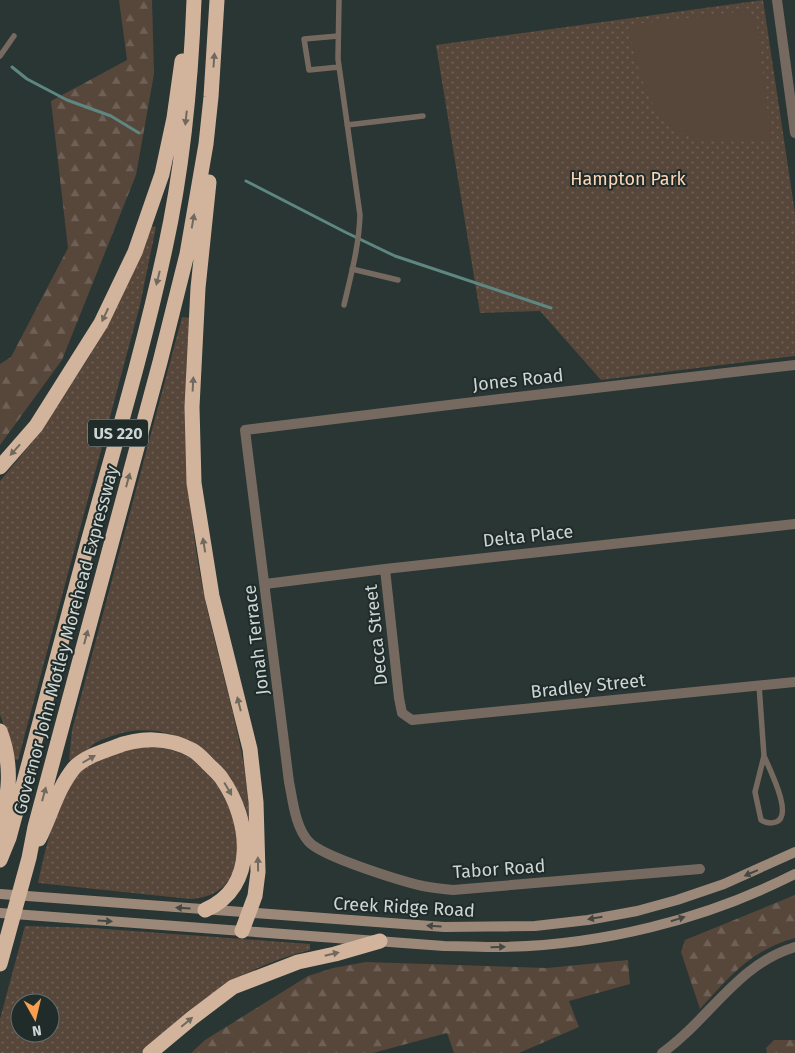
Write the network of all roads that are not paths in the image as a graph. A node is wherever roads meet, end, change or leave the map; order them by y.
1 (190, 0) edge
2 (194, 0) edge
3 (217, 0) edge
4 (339, 0) edge
5 (777, 0) edge
6 (14, 36) dead end
7 (338, 36) junction
8 (0, 56) edge
9 (339, 66) junction
10 (423, 116) dead end
11 (347, 125) junction
12 (795, 133) edge
13 (206, 144) junction
14 (352, 269) junction
15 (398, 280) dead end
16 (344, 305) dead end
17 (795, 365) edge
18 (245, 430) joint
19 (0, 467) edge
20 (795, 524) edge
21 (384, 569) junction
22 (265, 584) junction
23 (795, 682) edge
24 (758, 686) junction
25 (399, 698) joint
26 (0, 731) edge
27 (764, 756) junction
28 (0, 835) edge
29 (309, 842) joint
30 (0, 848) edge
31 (795, 852) edge
32 (29, 858) junction
33 (0, 859) edge
34 (700, 869) dead end
35 (795, 874) edge
36 (0, 894) edge
37 (205, 910) junction
38 (250, 912) junction
39 (0, 913) edge
40 (242, 931) junction
41 (380, 941) junction
42 (795, 947) edge
43 (0, 964) edge
44 (664, 1052) edge
45 (150, 1053) edge

1 -> 19 highway
2 -> 33 highway, Governor John Motley Morehead Expressway / US 220
13 -> 3 highway, Governor John Motley Morehead Expressway / US 220
4 - 7 lane
5 - 12 street
6 - 8 lane
7 - 9 lane
7 - 9 lane
9 - 11 lane
10 - 11 lane
11 - 14 lane
32 -> 13 highway, Governor John Motley Morehead Expressway / US 220
38 -> 13 highway
14 - 15 lane
14 - 16 lane
17 - 18 street, Jones Road
18 - 22 street, Jonah Terrace
20 - 21 street, Delta Place
21 - 22 street, Delta Place
21 - 25 street, Decca Street
22 - 29 street, Jonah Terrace
23 - 24 street, Bradley Street
24 - 25 street, Bradley Street
24 - 27 lane
26 - 28 highway
27 - 27 lane
29 - 34 street, Tabor Road
30 - 33 highway
31 -> 38 main road, Creek Ridge Road
32 -> 37 highway
32 - 43 highway, Governor John Motley Morehead Expressway / US 220
41 -> 35 main road, Creek Ridge Road
37 -> 36 main road, Creek Ridge Road
37 - 38 main road, Creek Ridge Road
38 - 40 highway
39 -> 40 main road, Creek Ridge Road
40 - 41 main road, Creek Ridge Road
45 -> 41 highway
42 - 44 street

